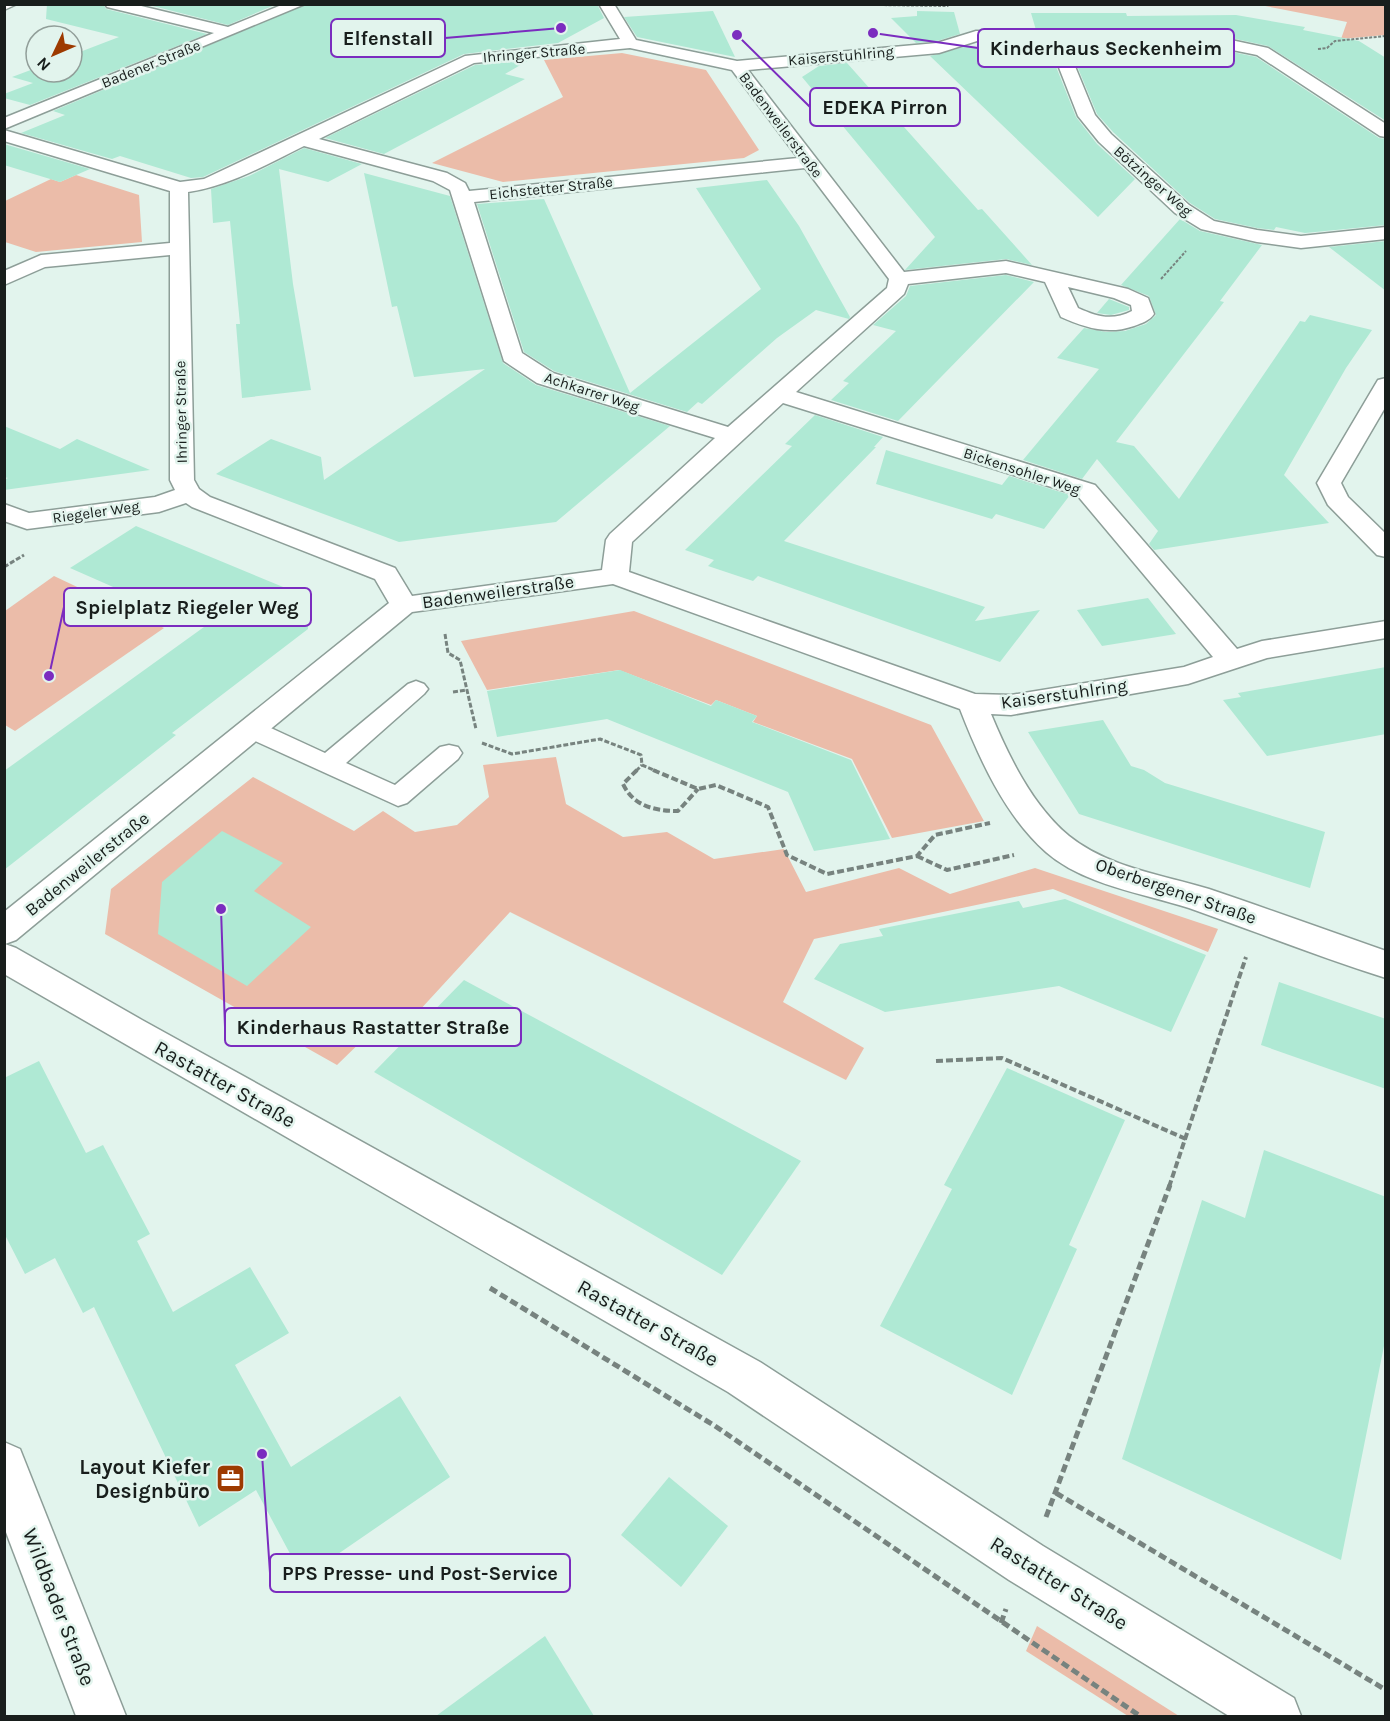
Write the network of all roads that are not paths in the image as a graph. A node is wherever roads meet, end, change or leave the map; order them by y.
1 (10, 4) edge
2 (112, 4) edge
3 (298, 4) edge
4 (615, 4) edge
5 (606, 5) edge
6 (4, 6) edge
7 (230, 32) junction
8 (1055, 37) junction
9 (630, 43) junction
10 (737, 66) junction
11 (4, 124) edge
12 (1386, 132) edge
13 (4, 135) edge
14 (306, 141) junction
15 (809, 162) junction
16 (179, 188) junction
17 (464, 197) junction
18 (1386, 233) edge
19 (178, 248) junction
20 (1054, 278) junction
21 (4, 279) edge
22 (898, 279) junction
23 (1386, 385) edge
24 (780, 394) junction
25 (732, 436) junction
26 (189, 493) junction
27 (4, 512) edge
28 (55, 518) junction
29 (34, 548) road end
30 (1386, 549) edge
31 (615, 576) junction
32 (404, 605) junction
33 (1386, 628) edge
34 (1231, 660) junction
35 (416, 689) dead end
36 (972, 703) junction
37 (251, 729) junction
38 (449, 753) dead end
39 (327, 765) junction
40 (4, 931) edge
41 (4, 957) edge
42 (1386, 965) edge
43 (4, 1465) edge
44 (101, 1716) edge
45 (1276, 1716) edge

1 - 6 street
2 - 7 street
3 - 7 street, Badener Straße
4 - 5 street
5 - 9 street
7 - 11 street, Badener Straße
8 - 10 street, Kaiserstuhlring
8 - 12 street, Kaiserstuhlring
8 - 18 street, Bötzinger Weg
9 - 10 street, Badenweilerstraße
9 - 14 street, Ihringer Straße
10 - 15 street, Badenweilerstraße
13 - 16 street, Ihringer Straße
14 - 16 street, Ihringer Straße
14 - 17 street, Eichstetter Straße
15 - 17 street, Eichstetter Straße
15 - 22 street, Badenweilerstraße
16 - 19 street, Ihringer Straße
17 - 25 street, Achkarrer Weg
19 - 21 street
19 - 26 street, Ihringer Straße
20 - 20 street
20 - 22 street
22 - 24 street
23 - 30 street
24 - 25 street
24 - 34 street, Bickensohler Weg
25 - 31 street
26 - 28 street, Riegeler Weg
26 - 32 street
27 - 28 street, Riegeler Weg
28 - 29 street
31 - 32 street, Badenweilerstraße
31 - 36 street, Kaiserstuhlring
32 - 37 street, Badenweilerstraße
33 - 34 street, Kaiserstuhlring
34 - 36 street, Kaiserstuhlring
35 - 39 lane
36 - 42 street, Oberbergener Straße
37 - 39 lane
37 - 40 street, Badenweilerstraße
38 - 39 lane
41 - 45 street, Rastatter Straße
43 - 44 street, Wildbader Straße

